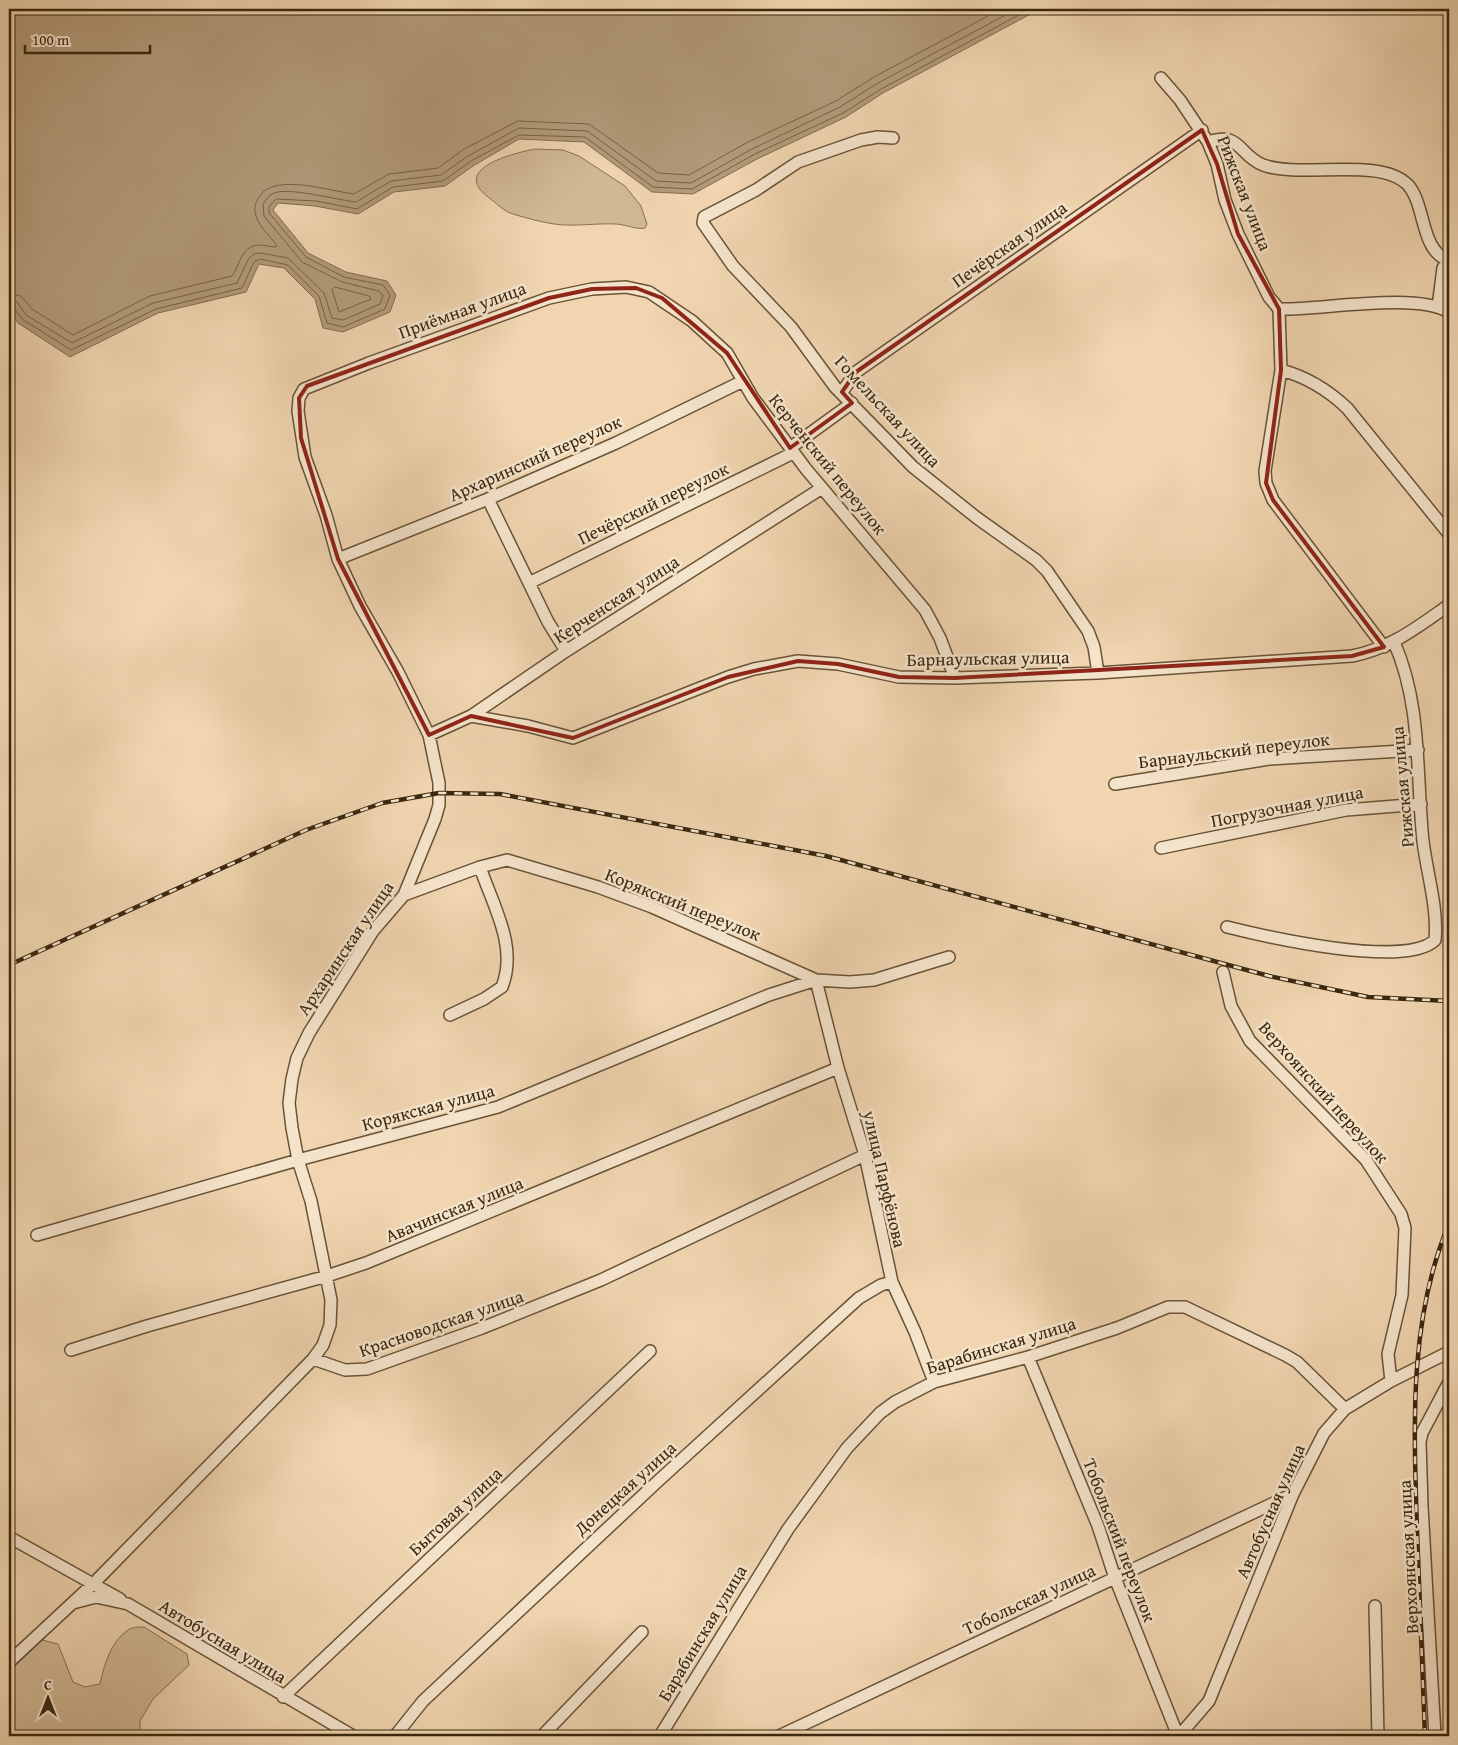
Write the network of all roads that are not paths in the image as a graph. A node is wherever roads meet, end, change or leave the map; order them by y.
1 (1161, 78) dead end
2 (1202, 130) junction
3 (893, 138) dead end
4 (1208, 142) junction
5 (1449, 259) edge
6 (649, 292) joint
7 (1279, 309) junction
8 (1444, 309) edge
9 (1281, 370) junction
10 (743, 381) junction
11 (842, 392) junction
12 (298, 398) joint
13 (852, 403) junction
14 (792, 451) junction
15 (822, 488) junction
16 (488, 499) junction
17 (1449, 534) edge
18 (338, 559) junction
19 (529, 583) junction
20 (1449, 605) edge
21 (1389, 644) junction
22 (566, 651) junction
23 (1098, 673) junction
24 (955, 678) junction
25 (471, 716) junction
26 (429, 736) junction
27 (1418, 750) junction
28 (1115, 784) dead end
29 (1421, 804) junction
30 (1161, 848) dead end
31 (480, 867) junction
32 (404, 895) junction
33 (1227, 927) dead end
34 (949, 957) dead end
35 (1223, 972) dead end
36 (816, 980) junction
37 (450, 1015) dead end
38 (838, 1068) junction
39 (865, 1155) junction
40 (298, 1160) junction
41 (37, 1235) dead end
42 (326, 1276) junction
43 (892, 1282) junction
44 (71, 1350) dead end
45 (650, 1351) dead end
46 (1449, 1352) edge
47 (1028, 1357) junction
48 (313, 1359) junction
49 (1391, 1381) junction
50 (934, 1382) junction
51 (1449, 1382) edge
52 (1345, 1409) junction
53 (1294, 1494) junction
54 (9, 1537) edge
55 (1115, 1578) junction
56 (94, 1583) junction
57 (69, 1604) junction
58 (128, 1604) junction
59 (1375, 1606) dead end
60 (642, 1632) dead end
61 (9, 1662) edge
62 (283, 1697) junction
63 (353, 1736) edge
64 (396, 1736) edge
65 (542, 1736) edge
66 (660, 1736) edge
67 (780, 1736) edge
68 (1179, 1736) edge
69 (1378, 1736) edge
70 (1435, 1736) edge

1 - 2 street, Рижская улица
2 - 4 street, Рижская улица
2 - 11 street, Печёрская улица
3 - 11 street, Гомельская улица
4 - 5 street
4 - 7 street, Рижская улица
5 - 8 street
6 - 10 street, Керченский переулок
6 - 12 street, Приёмная улица
7 - 8 street
7 - 9 street, Рижская улица
9 - 17 street
9 - 21 street, Рижская улица
10 - 14 street, Керченский переулок
10 - 16 street, Архаринский переулок
11 - 13 street, Гомельская улица
12 - 18 street, Архаринская улица
13 - 14 street, Печёрский переулок
13 - 23 street, Гомельская улица
14 - 15 street, Керченский переулок
14 - 19 street, Печёрский переулок
15 - 22 street, Керченская улица
15 - 24 street, Керченский переулок
16 - 18 street, Архаринский переулок
16 - 19 street
18 - 26 street, Архаринская улица
19 - 22 street
20 - 21 street, Барнаульская улица
21 - 23 street, Барнаульская улица
21 - 27 street, Рижская улица
22 - 25 street, Керченская улица
23 - 24 street, Барнаульская улица
24 - 25 street, Барнаульская улица
25 - 26 street, Керченская улица
26 - 32 street, Архаринская улица
27 - 28 street, Барнаульский переулок
27 - 29 street, Рижская улица
29 - 30 street, Погрузочная улица
29 - 33 street, Рижская улица
31 - 32 street, Корякский переулок
31 - 36 street, Корякский переулок
31 - 37 street
32 - 40 street, Архаринская улица
34 - 36 street, Корякский переулок
35 - 49 street, Верхоянский переулок
36 - 38 street, улица Парфёнова
36 - 40 street, Корякская улица
38 - 39 street, улица Парфёнова
38 - 42 street, Авачинская улица
39 - 43 street, улица Парфёнова
39 - 48 street, Красноводская улица
40 - 41 street, Корякская улица
40 - 42 street, Архаринская улица
42 - 44 street, Авачинская улица
42 - 48 street, Архаринская улица
43 - 50 street, улица Парфёнова
43 - 64 street, Донецкая улица
45 - 62 street, Бытовая улица
46 - 49 street, Автобусная улица
47 - 50 street, Барабинская улица
47 - 52 street, Барабинская улица
47 - 55 street, Тобольский переулок
48 - 56 street
49 - 52 street, Автобусная улица
50 - 66 street, Барабинская улица
51 - 70 street, Верхоянская улица
52 - 53 street, Автобусная улица
53 - 55 street, Тобольская улица
53 - 68 street, Автобусная улица
54 - 56 street
55 - 67 street, Тобольская улица
55 - 68 street, Тобольский переулок
56 - 57 street
56 - 58 street
57 - 58 street, Автобусная улица
57 - 61 street
58 - 62 street, Автобусная улица
59 - 69 street
60 - 65 street
62 - 63 street, Автобусная улица

